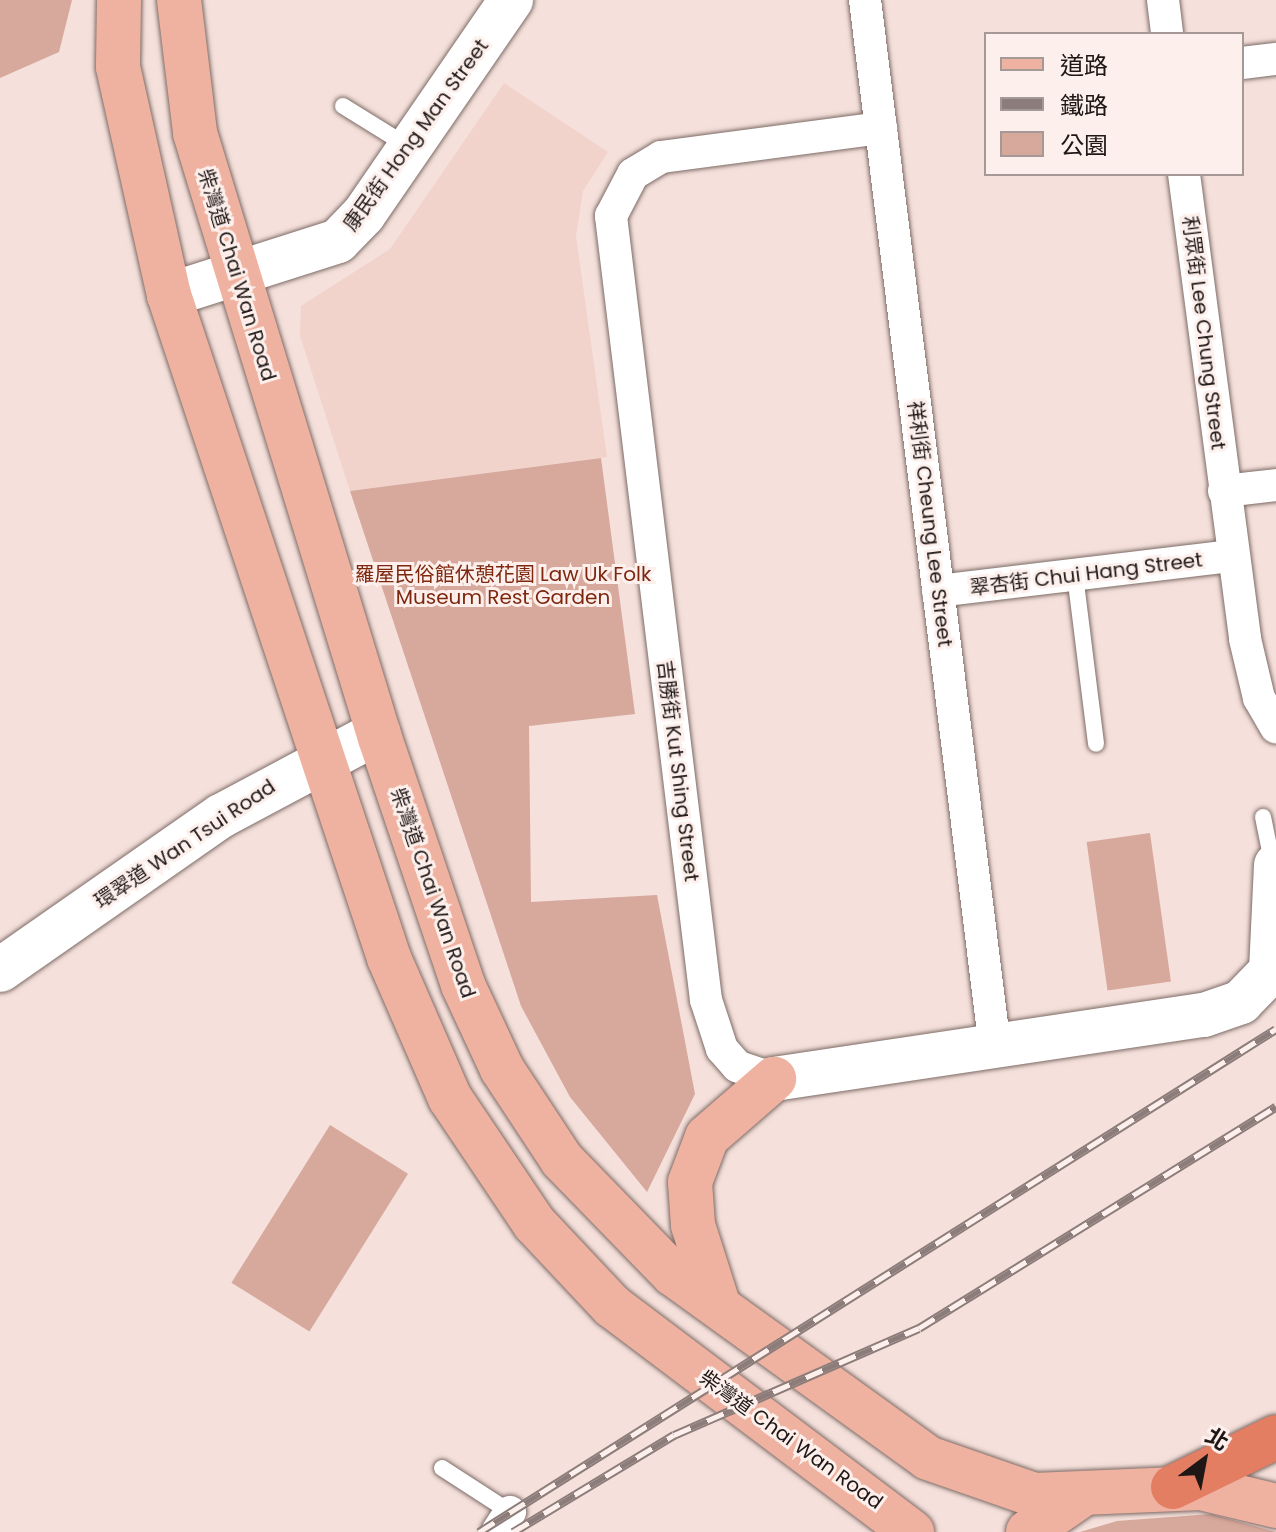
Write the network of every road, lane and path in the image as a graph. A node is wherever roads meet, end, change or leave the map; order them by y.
1 (119, 0) edge
2 (179, 0) edge
3 (511, 0) edge
4 (865, 0) edge
5 (1163, 0) edge
6 (1167, 32) edge
7 (1276, 59) edge
8 (1244, 63) edge
9 (343, 106) dead end
10 (881, 128) junction
11 (410, 147) junction
12 (1184, 176) edge
13 (236, 274) junction
14 (169, 295) junction
15 (1276, 485) edge
16 (1224, 491) junction
17 (1233, 556) junction
18 (1075, 575) junction
19 (938, 591) junction
20 (1276, 728) edge
21 (378, 732) junction
22 (1096, 744) dead end
23 (322, 757) junction
24 (1263, 817) dead end
25 (1275, 868) edge
26 (0, 970) edge
27 (1249, 996) edge
28 (995, 1048) junction
29 (774, 1079) junction
30 (718, 1304) junction
31 (1276, 1437) edge
32 (442, 1468) dead end
33 (1173, 1487) junction
34 (1079, 1497) junction
35 (1276, 1506) edge
36 (504, 1522) edge
37 (912, 1532) edge
38 (1028, 1532) edge

1 - 14 main road, 柴灣道 Chai Wan Road
2 - 13 main road, 柴灣道 Chai Wan Road
3 - 11 street, 康民街 Hong Man Street
4 - 10 street, 祥利街 Cheung Lee Street
5 - 6 street
7 - 8 street
9 - 11 lane
10 - 19 street, 祥利街 Cheung Lee Street
10 - 29 street, 吉勝街 Kut Shing Street
11 - 13 street, 康民街 Hong Man Street
12 - 16 street, 利眾街 Lee Chung Street
13 - 14 street, 康民街 Hong Man Street
13 - 21 main road, 柴灣道 Chai Wan Road
14 - 23 main road, 柴灣道 Chai Wan Road
15 - 16 street
16 - 17 street, 利眾街 Lee Chung Street
17 - 18 street, 翠杏街 Chui Hang Street
17 - 20 street, 利眾街 Lee Chung Street
18 - 19 street, 翠杏街 Chui Hang Street
18 - 22 lane
19 - 28 street, 祥利街 Cheung Lee Street
21 - 23 street, 環翠道 Wan Tsui Road
21 - 30 main road, 柴灣道 Chai Wan Road
23 - 26 street, 環翠道 Wan Tsui Road
23 - 37 main road, 柴灣道 Chai Wan Road
24 - 25 lane
25 - 27 street
27 - 28 street, 吉勝街 Kut Shing Street
28 - 29 street, 吉勝街 Kut Shing Street
29 - 30 main road
30 - 34 main road, 柴灣道 Chai Wan Road
31 - 33 highway
32 - 36 lane
33 - 34 main road, 柴灣道 Chai Wan Road
33 - 35 main road, 柴灣道 Chai Wan Road
34 - 38 main road, 柴灣道 Chai Wan Road

